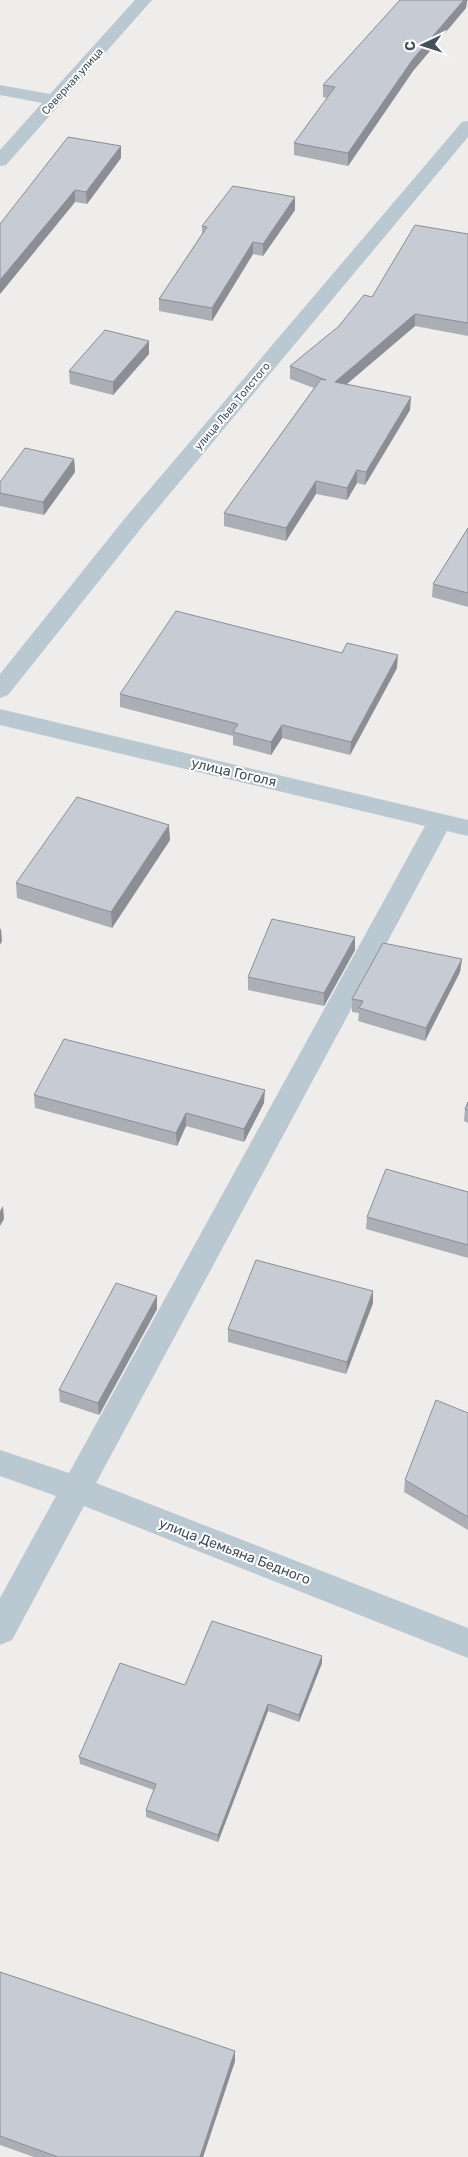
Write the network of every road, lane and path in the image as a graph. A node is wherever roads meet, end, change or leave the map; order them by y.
1 (144, 0) edge
2 (0, 90) edge
3 (55, 100) junction
4 (468, 126) edge
5 (0, 161) edge
6 (0, 690) edge
7 (0, 716) edge
8 (440, 821) junction
9 (468, 828) edge
10 (0, 1463) edge
11 (76, 1489) junction
12 (0, 1630) edge
13 (468, 1643) edge

1 - 3 street, Северная улица
2 - 3 street
3 - 5 street, Северная улица
4 - 6 street, улица Льва Толстого
7 - 8 street, улица Гоголя
8 - 9 street, улица Гоголя
8 - 11 street
10 - 11 street, улица Демьяна Бедного
11 - 12 street
11 - 13 street, улица Демьяна Бедного

